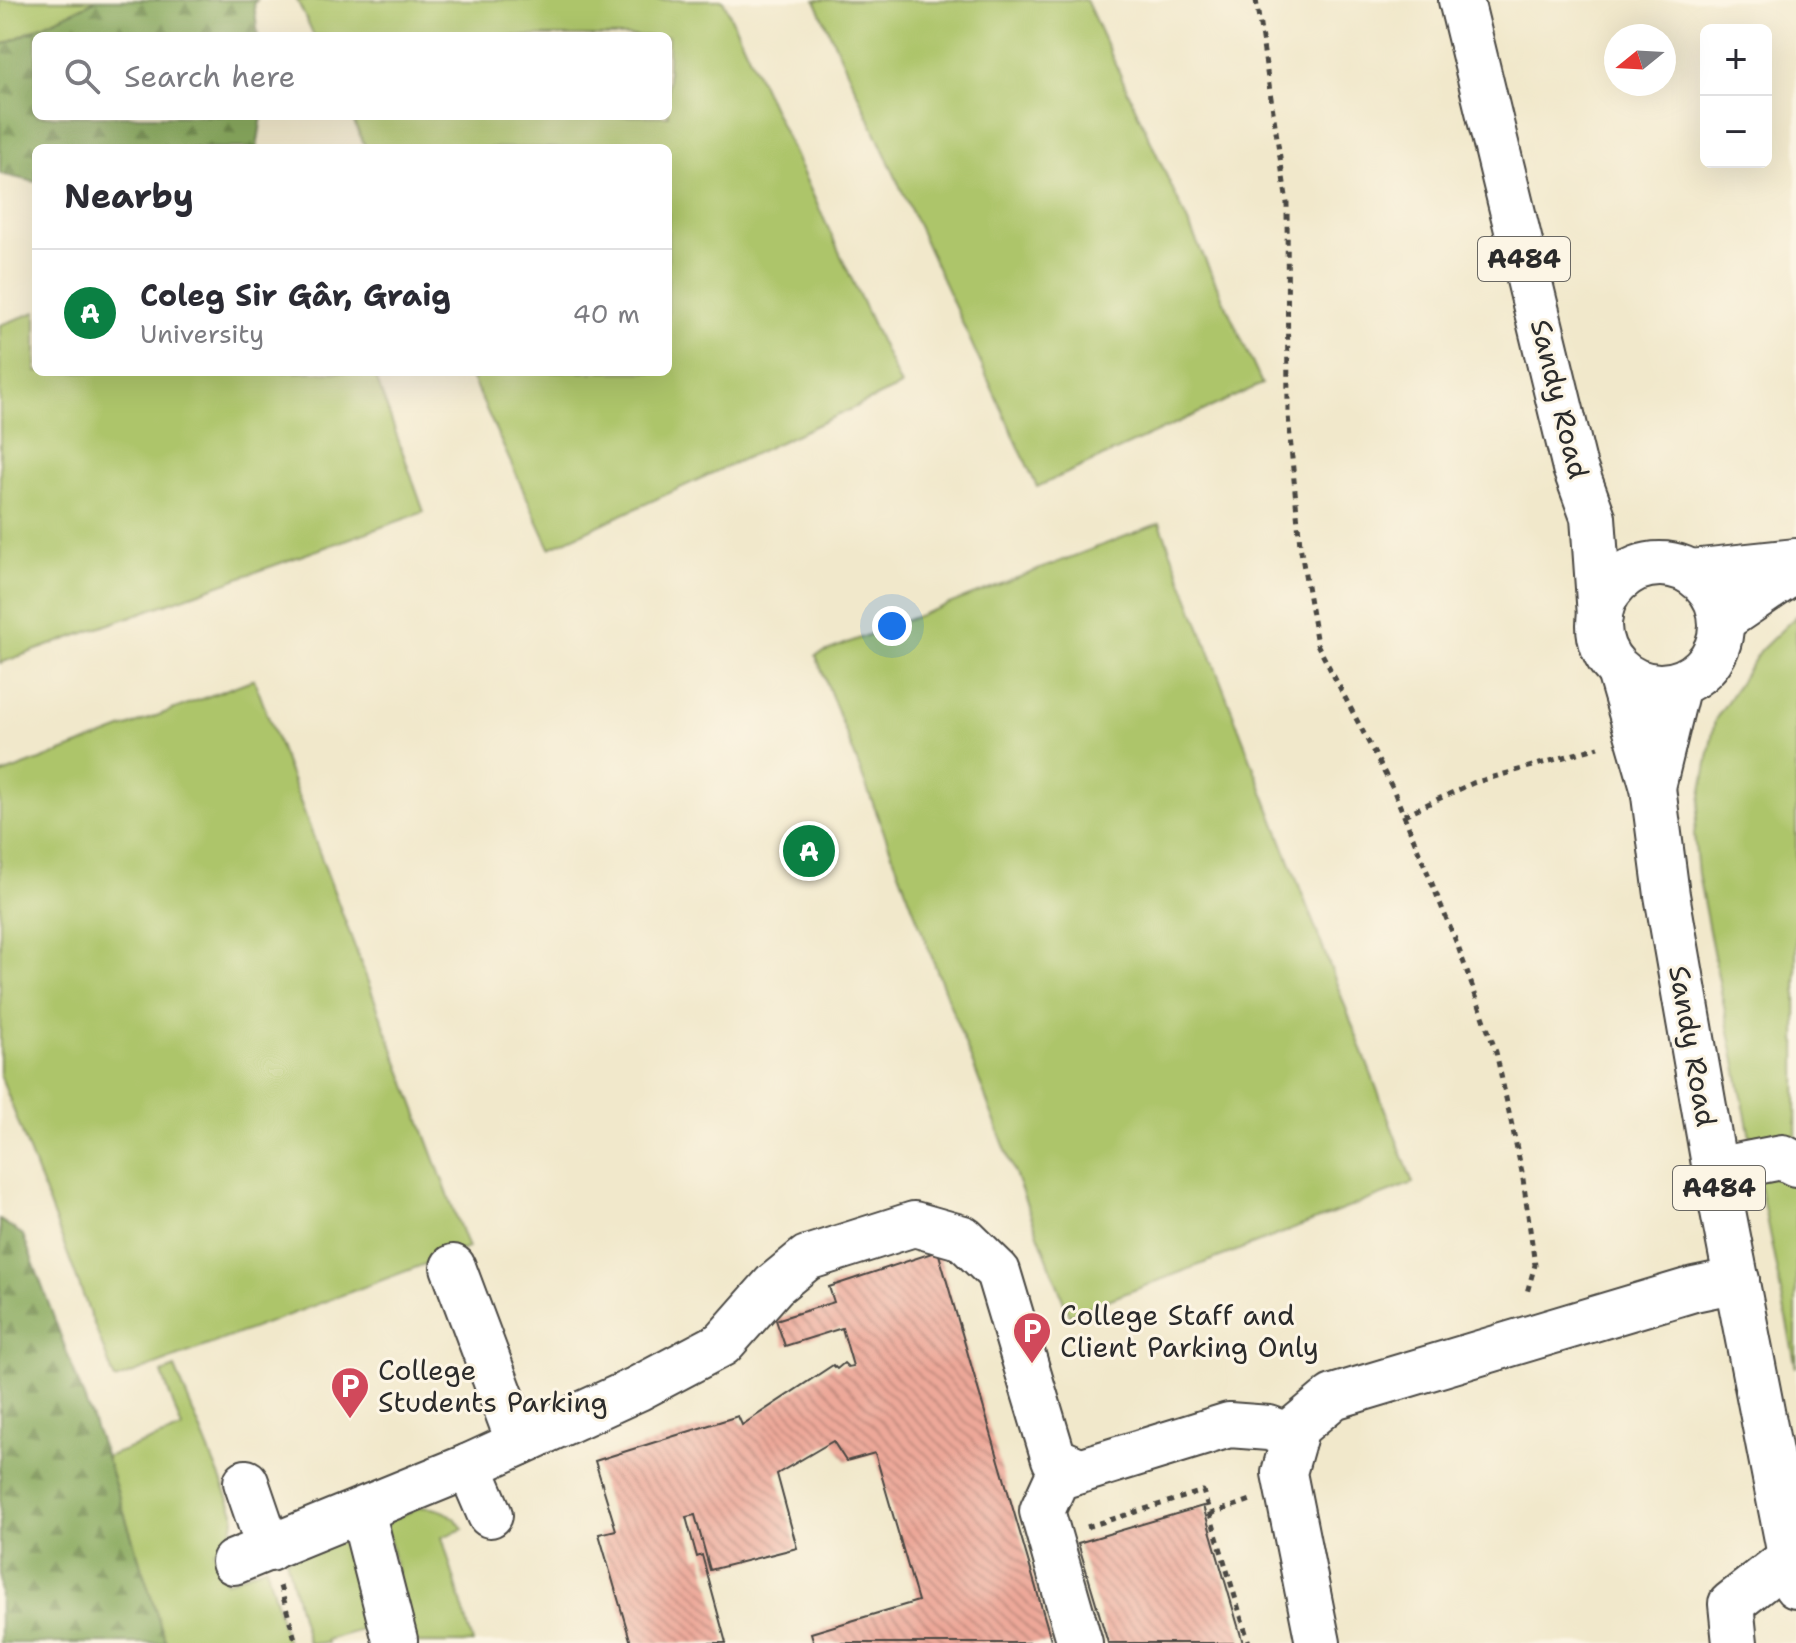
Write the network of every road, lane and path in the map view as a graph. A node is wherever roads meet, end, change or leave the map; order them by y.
1 (1256, 0) edge
2 (1461, 0) edge
3 (1593, 517) junction
4 (1796, 561) edge
5 (1672, 568) junction
6 (1796, 570) edge
7 (1600, 616) junction
8 (1721, 621) junction
9 (1619, 671) junction
10 (1678, 684) junction
11 (1637, 737) junction
12 (1653, 788) junction
13 (1404, 815) junction
14 (1796, 1164) edge
15 (1715, 1170) junction
16 (453, 1267) dead end
17 (1737, 1280) junction
18 (1523, 1308) dead end
19 (1294, 1437) junction
20 (519, 1443) junction
21 (469, 1466) junction
22 (1079, 1470) junction
23 (246, 1482) dead end
24 (1260, 1497) dead end
25 (362, 1511) junction
26 (1210, 1514) junction
27 (490, 1515) dead end
28 (1077, 1530) dead end
29 (252, 1556) junction
30 (1793, 1557) edge
31 (1315, 1635) edge
32 (395, 1640) dead end
33 (296, 1643) edge
34 (1080, 1643) edge
35 (1249, 1643) edge
36 (1735, 1643) edge

1 - 13 path
2 - 3 main road, Sandy Road / A484
3 - 5 main road, Sandy Road
3 - 7 main road, Sandy Road / A484
4 - 5 main road
5 - 7 main road
5 - 8 main road
6 - 8 main road
7 - 9 main road, A484
8 - 10 main road
9 - 10 main road
9 - 11 main road, Sandy Road / A484
10 - 12 main road, Sandy Road / A484
11 - 12 main road, Sandy Road / A484
11 - 13 path
12 - 15 main road, Sandy Road / A484
13 - 18 path
14 - 15 main road
15 - 17 main road, Sandy Road / A484
16 - 20 main road
17 - 19 main road
17 - 30 main road, Sandy Road / A484
19 - 22 main road
19 - 31 main road
20 - 21 main road
20 - 22 main road
21 - 25 main road
21 - 27 main road
22 - 34 main road
23 - 29 main road
24 - 26 path
25 - 29 main road
25 - 32 main road
26 - 28 path
26 - 35 path
29 - 33 path
30 - 36 main road

